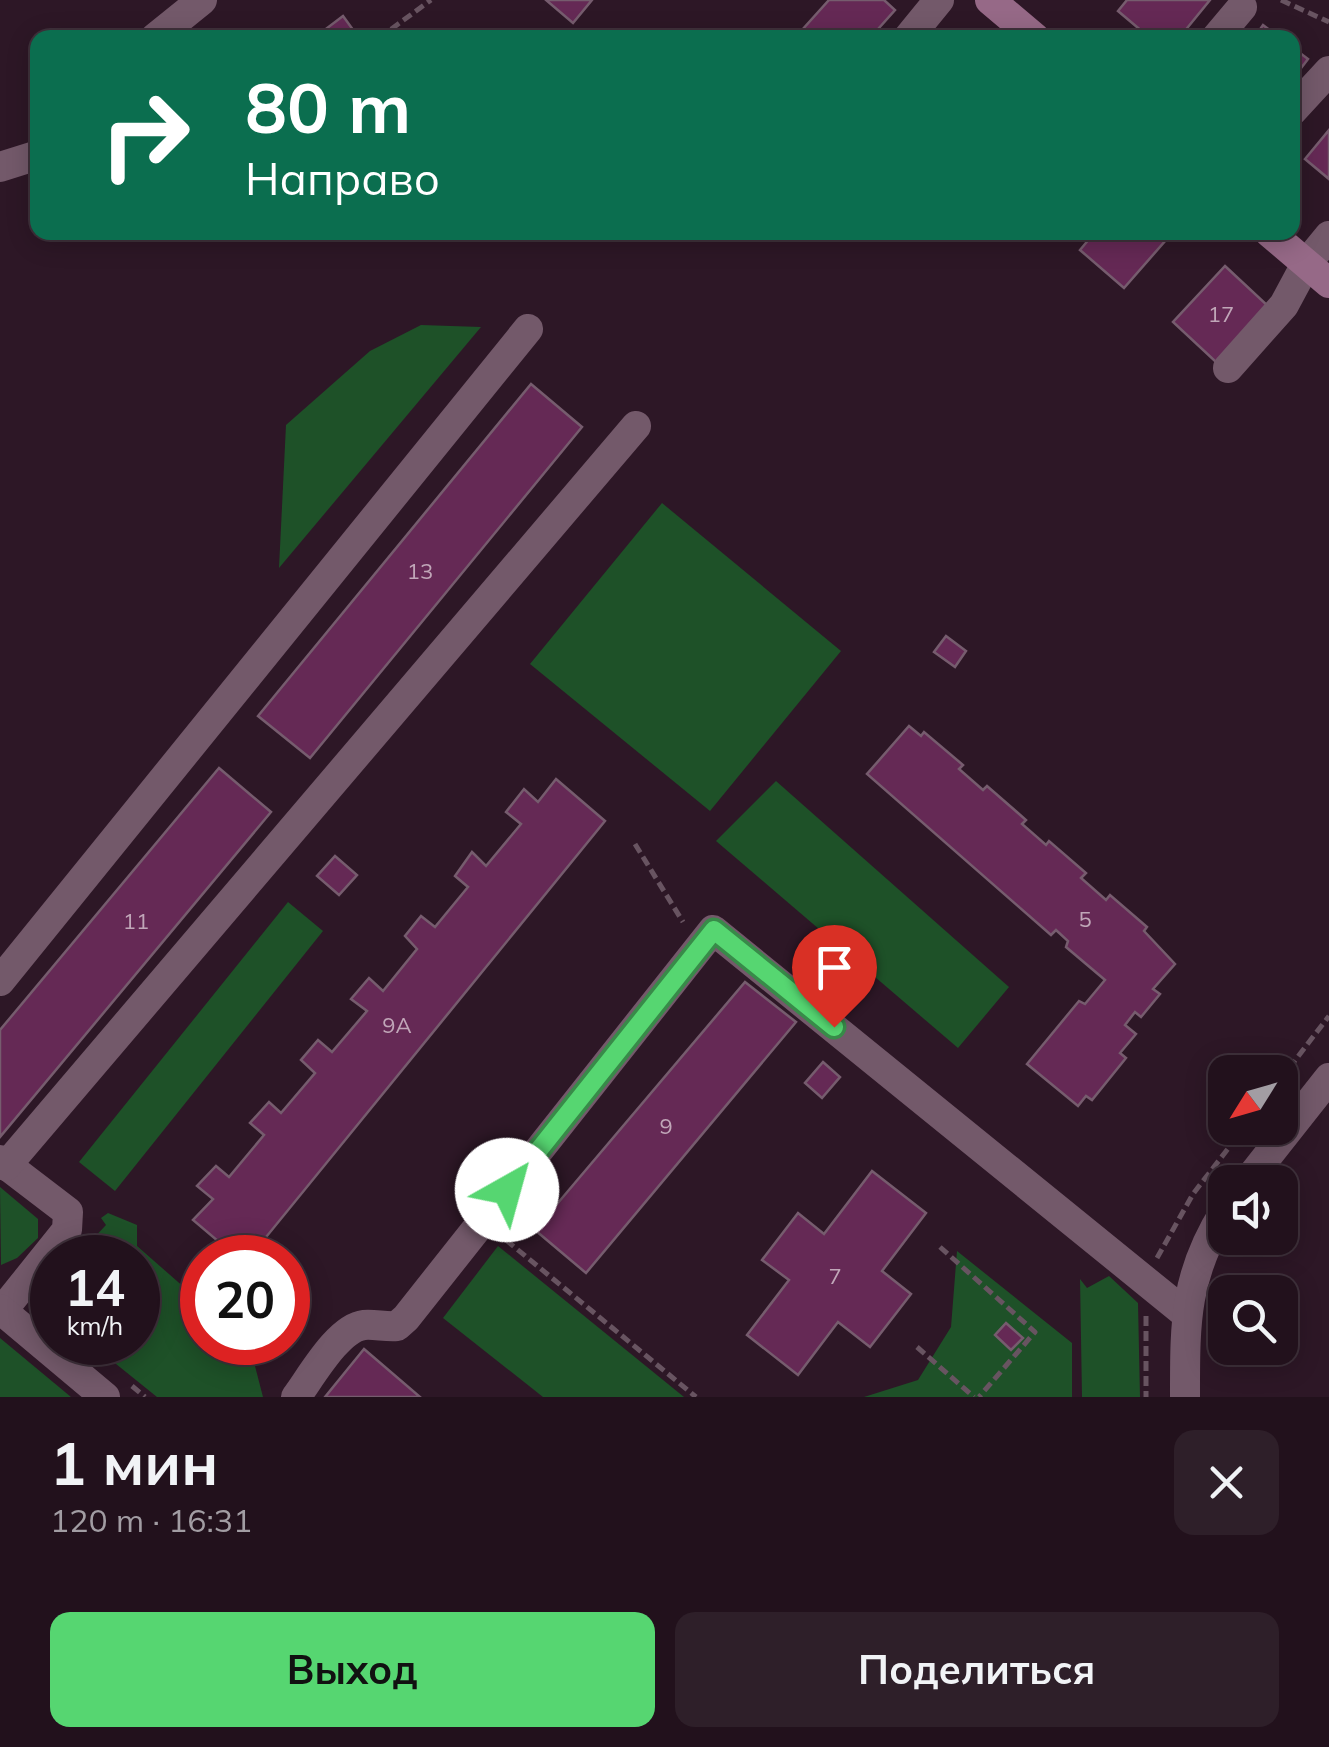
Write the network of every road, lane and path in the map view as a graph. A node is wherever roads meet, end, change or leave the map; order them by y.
1 (202, 0) edge
2 (431, 0) edge
3 (939, 0) edge
4 (990, 0) edge
5 (1281, 0) edge
6 (1242, 6) dead end
7 (1329, 22) edge
8 (165, 30) edge
9 (390, 30) edge
10 (915, 30) edge
11 (1026, 30) edge
12 (1222, 30) edge
13 (1329, 71) edge
14 (1300, 102) edge
15 (30, 158) edge
16 (0, 167) edge
17 (1329, 236) edge
18 (1277, 240) edge
19 (1317, 274) edge
20 (528, 329) dead end
21 (1228, 368) dead end
22 (636, 426) dead end
23 (858, 963) dead end
24 (0, 981) edge
25 (808, 1006) junction
26 (1329, 1016) edge
27 (1298, 1056) edge
28 (1329, 1078) edge
29 (3, 1163) edge
30 (1260, 1165) edge
31 (482, 1221) junction
32 (940, 1247) dead end
33 (1208, 1251) edge
34 (1188, 1299) junction
35 (1, 1310) edge
36 (917, 1347) dead end
37 (104, 1397) edge
38 (296, 1397) edge
39 (696, 1397) edge
40 (976, 1397) edge
41 (1185, 1397) edge

1 - 8 street
2 - 9 path
3 - 10 street
4 - 11 main road
5 - 7 path
6 - 12 street
13 - 14 street
15 - 16 street
17 - 19 street
18 - 19 main road
19 - 21 street
20 - 24 street
22 - 29 street
23 - 25 path
25 - 31 street
25 - 34 street
26 - 27 path
28 - 30 street
29 - 35 street
31 - 38 street
31 - 39 path
32 - 40 path
33 - 34 street
34 - 41 street
35 - 37 street
36 - 40 path

